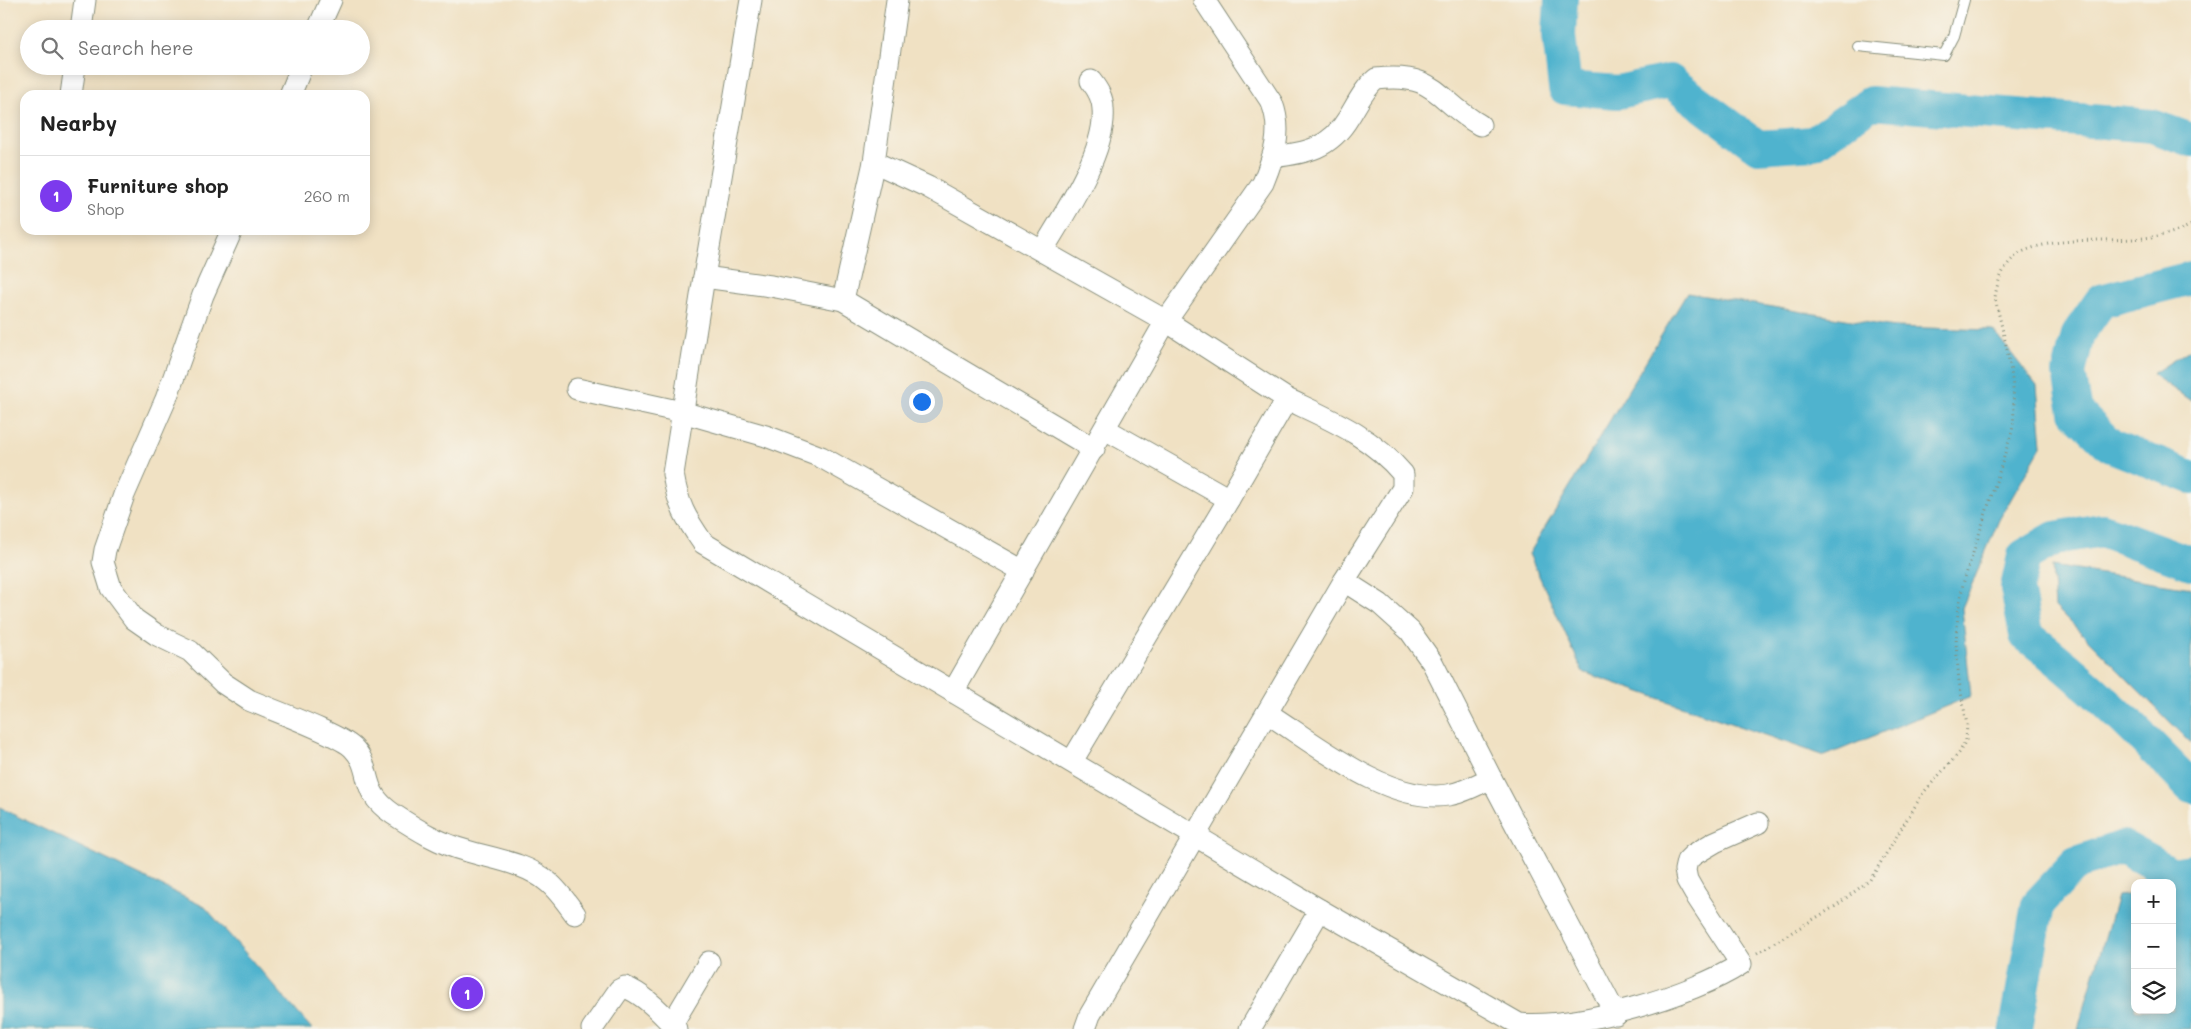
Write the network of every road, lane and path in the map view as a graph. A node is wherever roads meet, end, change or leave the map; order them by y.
1 (85, 0) edge
2 (331, 0) edge
3 (751, 0) edge
4 (897, 0) edge
5 (1204, 0) edge
6 (1964, 0) edge
7 (82, 20) edge
8 (322, 20) edge
9 (1858, 46) dead end
10 (74, 75) edge
11 (298, 75) edge
12 (1091, 82) dead end
13 (72, 90) edge
14 (292, 90) edge
15 (1480, 125) dead end
16 (1272, 157) junction
17 (874, 162) junction
18 (2191, 225) edge
19 (230, 235) edge
20 (1042, 251) junction
21 (704, 277) junction
22 (843, 300) junction
23 (1166, 321) junction
24 (577, 389) dead end
25 (1286, 399) junction
26 (682, 412) junction
27 (1105, 429) junction
28 (1094, 449) junction
29 (1229, 499) junction
30 (1023, 571) junction
31 (1344, 581) junction
32 (953, 692) junction
33 (1267, 713) junction
34 (1072, 761) junction
35 (1491, 778) junction
36 (1758, 823) dead end
37 (1195, 834) junction
38 (1320, 910) junction
39 (575, 914) dead end
40 (709, 962) dead end
41 (1741, 964) junction
42 (1616, 1015) junction
43 (1574, 1026) edge
44 (674, 1027) edge
45 (592, 1029) edge
46 (1085, 1029) edge
47 (1250, 1029) edge

1 - 7 street
2 - 8 street
3 - 21 street
4 - 17 street
5 - 16 street
6 - 9 lane
10 - 13 street
11 - 14 street
12 - 20 street
15 - 16 street
16 - 23 street
17 - 20 street
17 - 22 street
18 - 41 path
19 - 39 street
20 - 23 street
21 - 22 street
21 - 26 street
22 - 28 street
23 - 25 street
23 - 27 street
24 - 26 street
25 - 29 street
25 - 31 street
26 - 30 street
26 - 32 street
27 - 28 street
27 - 29 street
28 - 30 street
29 - 34 street
30 - 32 street
31 - 33 street
31 - 35 street
32 - 34 street
33 - 35 street
33 - 37 street
34 - 37 street
35 - 42 street
36 - 41 street
37 - 38 street
37 - 46 street
38 - 43 street
38 - 47 street
40 - 44 street
41 - 42 street
42 - 43 street
44 - 45 street

